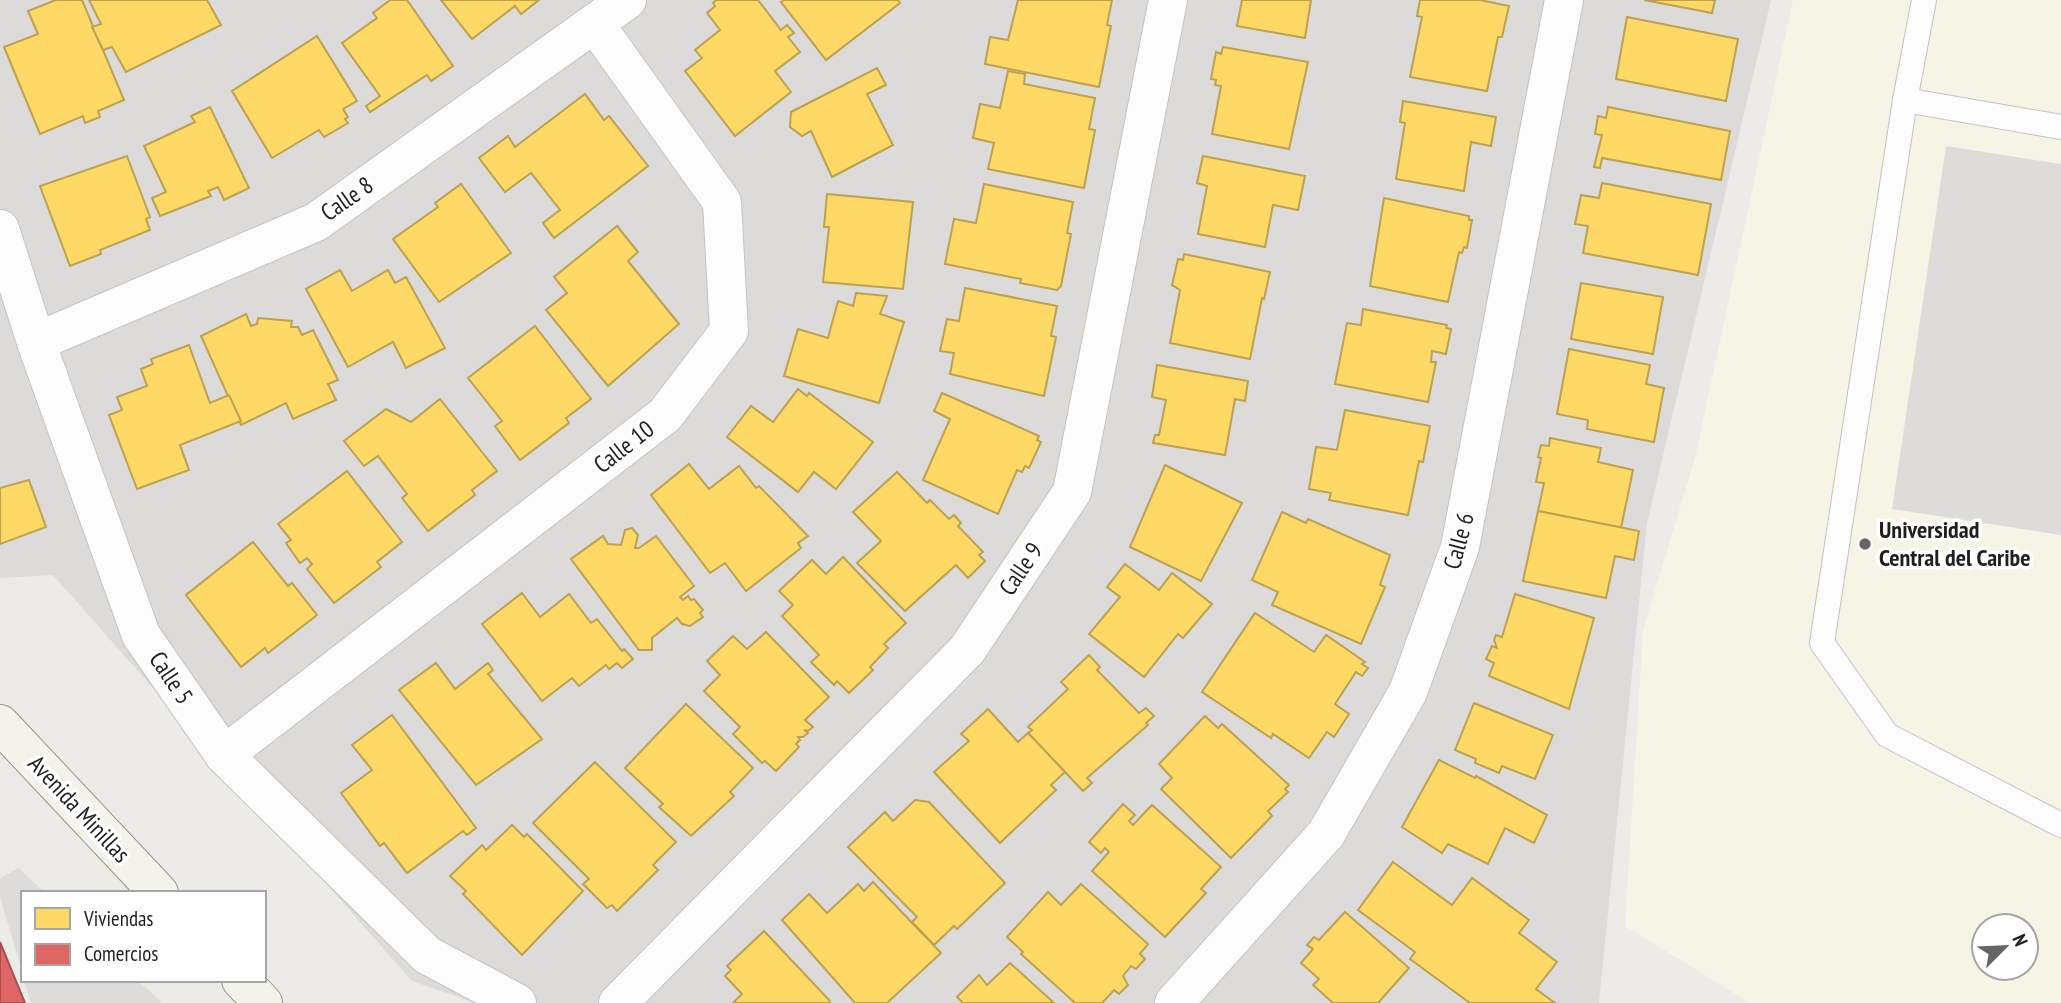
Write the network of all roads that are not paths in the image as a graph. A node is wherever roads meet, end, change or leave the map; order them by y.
1 (627, 0) edge
2 (1168, 0) edge
3 (1564, 0) edge
4 (1924, 0) edge
5 (595, 24) junction
6 (1905, 100) junction
7 (2061, 127) edge
8 (0, 229) edge
9 (36, 342) junction
10 (0, 724) edge
11 (224, 755) junction
12 (2061, 825) edge
13 (157, 891) edge
14 (243, 982) edge
15 (263, 1003) edge
16 (517, 1003) edge
17 (618, 1003) edge
18 (1174, 1003) edge

1 - 5 street, Calle 8
2 - 17 street, Calle 9
3 - 18 street, Calle 6
4 - 6 lane
5 - 9 street, Calle 8
5 - 11 street, Calle 10
6 - 7 lane
6 - 12 lane
8 - 9 street, Calle 5
9 - 11 street, Calle 5
10 - 13 main road, Avenida Minillas
11 - 16 street, Calle 5
14 - 15 main road

